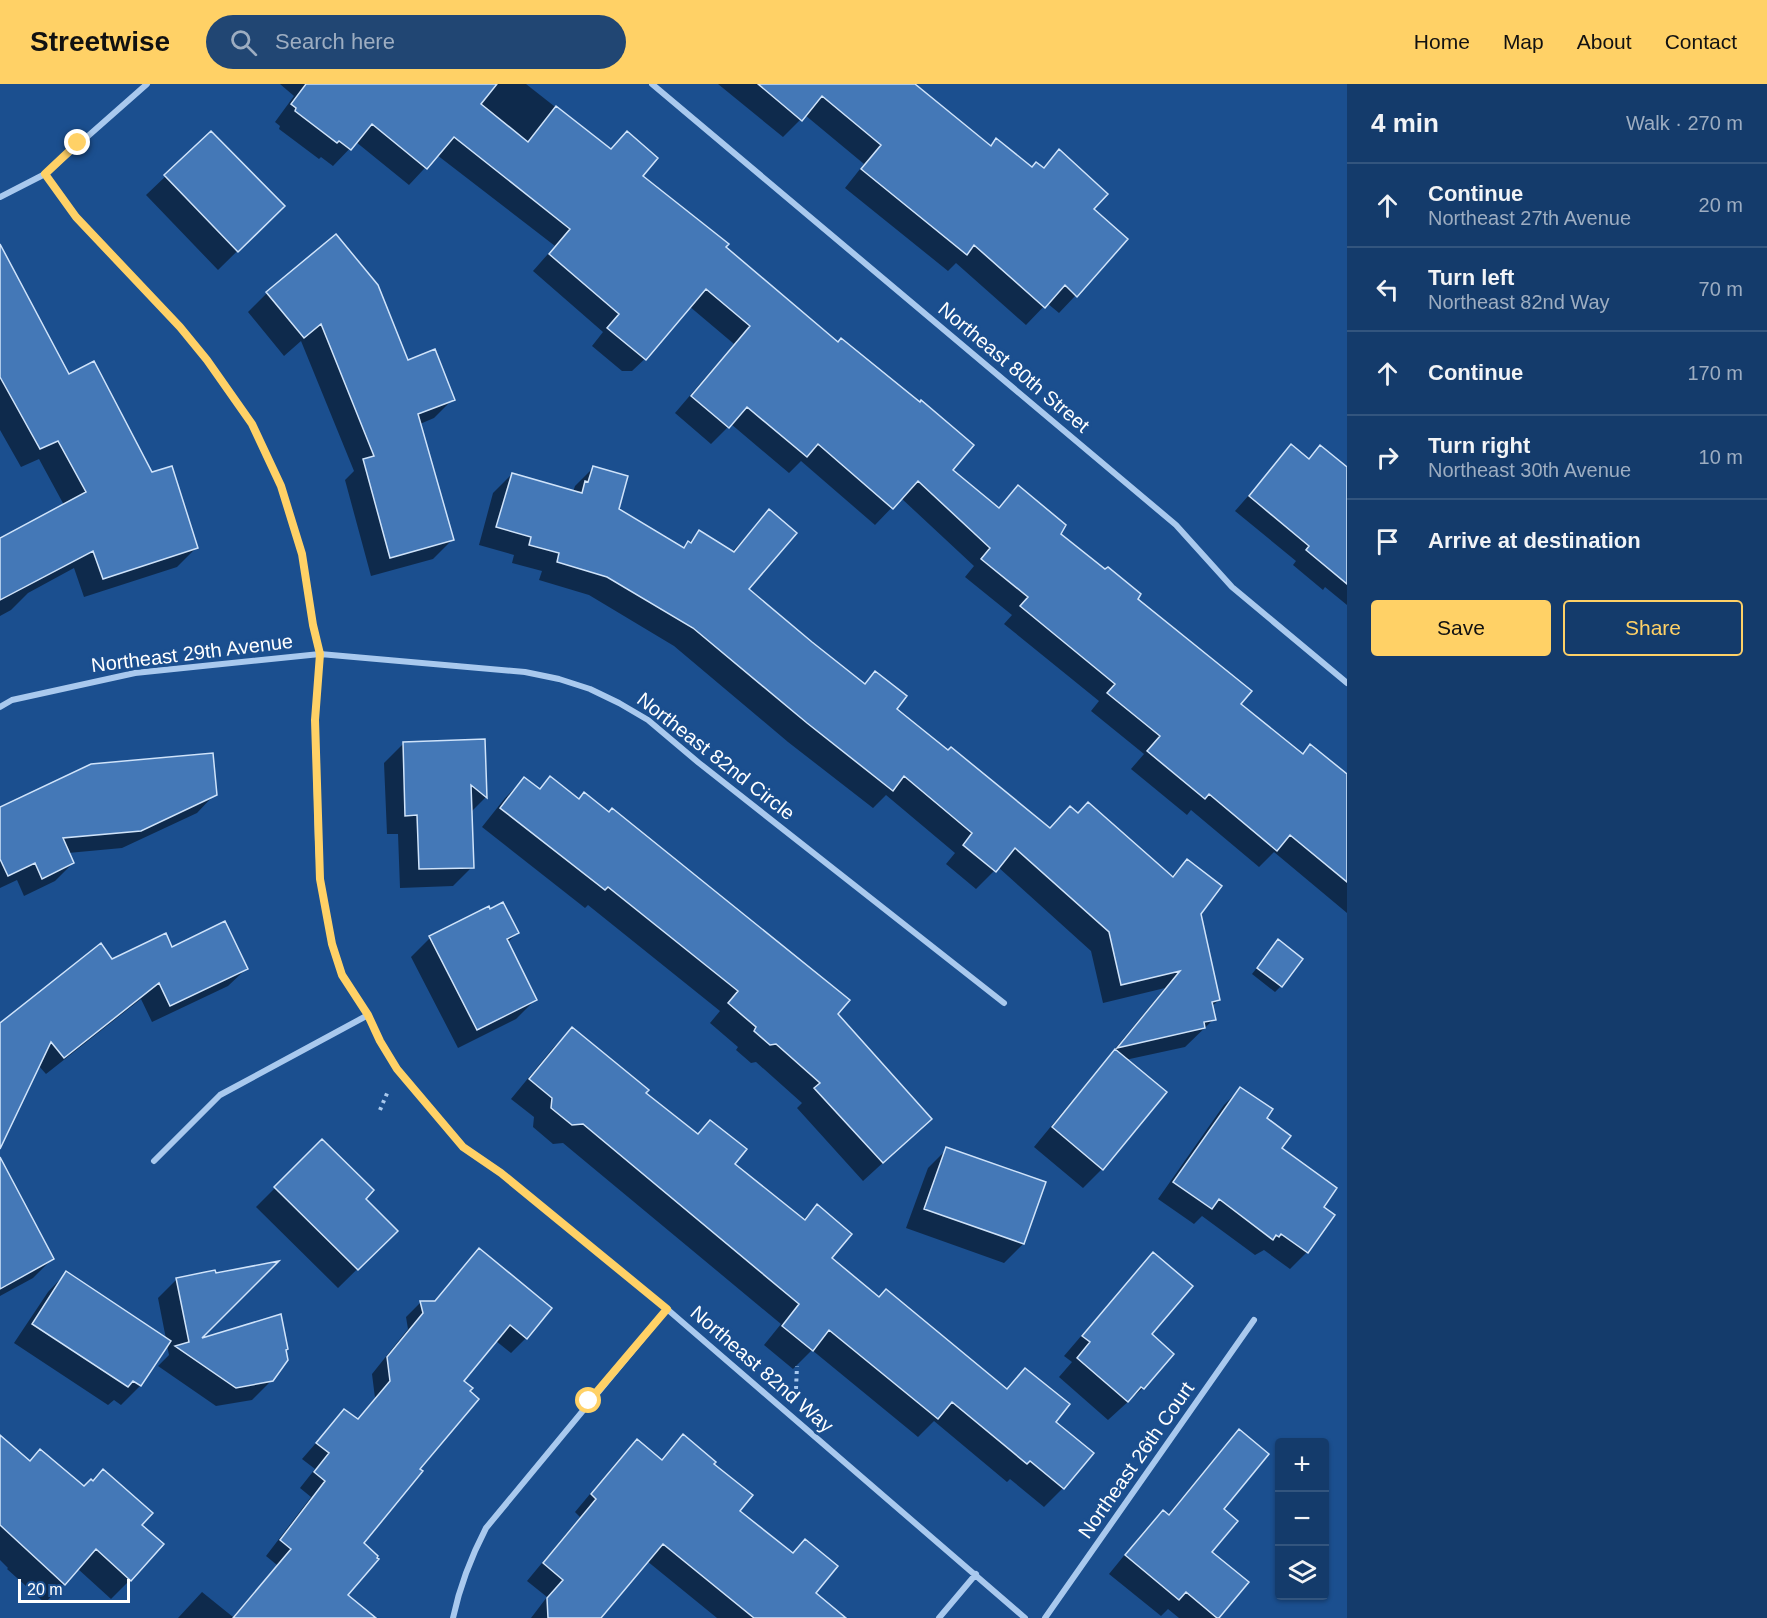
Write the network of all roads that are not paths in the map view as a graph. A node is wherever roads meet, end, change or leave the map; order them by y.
1 (147, 84) edge
2 (652, 84) edge
3 (45, 174) junction
4 (0, 197) edge
5 (320, 654) junction
6 (1347, 682) edge
7 (0, 707) edge
8 (1004, 1003) dead end
9 (368, 1015) junction
10 (154, 1161) dead end
11 (667, 1309) junction
12 (1254, 1320) dead end
13 (976, 1574) junction
14 (453, 1618) edge
15 (939, 1618) edge
16 (1025, 1618) edge
17 (1045, 1618) edge

1 - 3 street
2 - 6 street, Northeast 80th Street
3 - 4 street
3 - 5 street, Northeast 82nd Way
5 - 7 street, Northeast 29th Avenue
5 - 8 street, Northeast 82nd Circle
5 - 9 street, Northeast 82nd Way
9 - 10 street
9 - 11 street, Northeast 82nd Way
11 - 13 street, Northeast 82nd Way
11 - 14 street
12 - 17 street, Northeast 26th Court
13 - 15 street
13 - 16 street, Northeast 82nd Way

